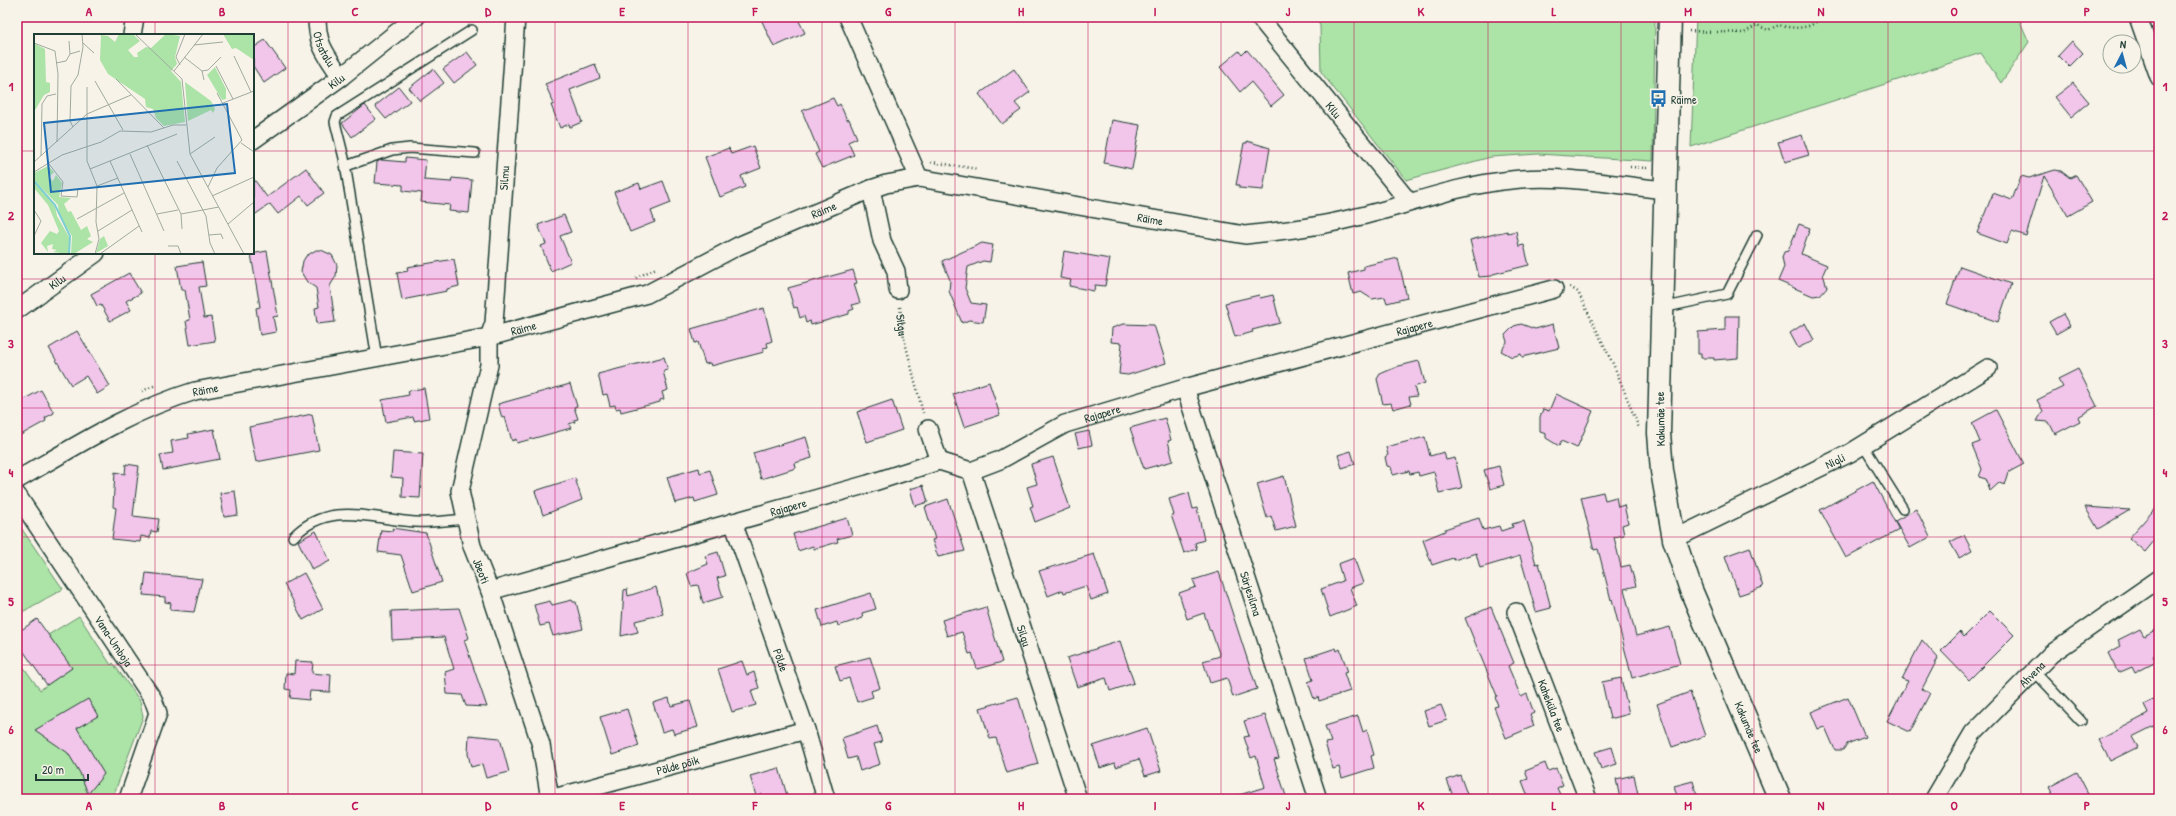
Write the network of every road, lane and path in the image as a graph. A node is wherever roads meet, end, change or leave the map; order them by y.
1 (135, 17) edge
2 (317, 17) edge
3 (416, 17) edge
4 (516, 17) edge
5 (848, 17) edge
6 (1259, 17) edge
7 (1821, 17) edge
8 (2138, 17) edge
9 (1676, 24) edge
10 (472, 30) dead end
11 (132, 34) edge
12 (341, 77) junction
13 (2159, 77) edge
14 (254, 139) edge
15 (475, 153) dead end
16 (346, 166) junction
17 (919, 178) junction
18 (871, 189) junction
19 (1665, 190) junction
20 (1409, 202) junction
21 (1757, 235) dead end
22 (95, 254) edge
23 (1554, 289) joint
24 (898, 290) joint
25 (1662, 308) junction
26 (17, 310) edge
27 (489, 337) junction
28 (377, 358) junction
29 (1988, 368) dead end
30 (1185, 388) junction
31 (928, 429) joint
32 (1640, 430) dead end
33 (1863, 445) junction
34 (939, 461) junction
35 (971, 471) junction
36 (17, 480) edge
37 (17, 495) edge
38 (1903, 509) dead end
39 (467, 519) junction
40 (733, 522) junction
41 (293, 537) dead end
42 (1674, 539) junction
43 (2159, 579) edge
44 (490, 591) junction
45 (1516, 612) dead end
46 (2034, 671) junction
47 (2081, 721) dead end
48 (806, 730) junction
49 (128, 799) edge
50 (550, 799) edge
51 (826, 799) edge
52 (1078, 799) edge
53 (1318, 799) edge
54 (1588, 799) edge
55 (1780, 799) edge
56 (1934, 799) edge

1 - 11 street
2 - 12 street, Otsatalu
3 - 12 street, Kilu
4 - 27 street, Silmu
5 - 17 street
6 - 20 street, Kilu
7 - 9 path
8 - 13 street
9 - 19 street, Kakumäe tee
10 - 16 lane
12 - 14 street, Kilu
15 - 16 lane
16 - 28 lane
17 - 18 street, Räime
17 - 20 street, Räime
18 - 24 street
18 - 27 street, Räime
19 - 20 street, Räime
19 - 25 street, Kakumäe tee
21 - 25 lane
22 - 26 street, Kilu
23 - 30 street, Rajapere
23 - 32 path
24 - 31 path, Silgu
25 - 42 street, Kakumäe tee
27 - 28 street, Räime
27 - 39 street, Jõeoti
28 - 36 street, Räime
29 - 33 street, Nigli
30 - 35 street, Rajapere
30 - 53 street, Särjesilma
31 - 34 street
33 - 38 lane
33 - 42 street, Nigli
34 - 35 street
34 - 40 street, Rajapere
35 - 52 street, Silgu
37 - 49 street, Vana-Umboja
39 - 41 lane
39 - 44 street, Jõeoti
40 - 44 street, Rajapere
40 - 48 street, Põlde
42 - 55 street, Kakumäe tee
43 - 46 street, Ahvena
44 - 50 street, Jõeoti
45 - 54 street, Kaheküla tee
46 - 47 lane
46 - 56 street, Ahvena
48 - 50 street, Põlde põik
48 - 51 street, Põlde

